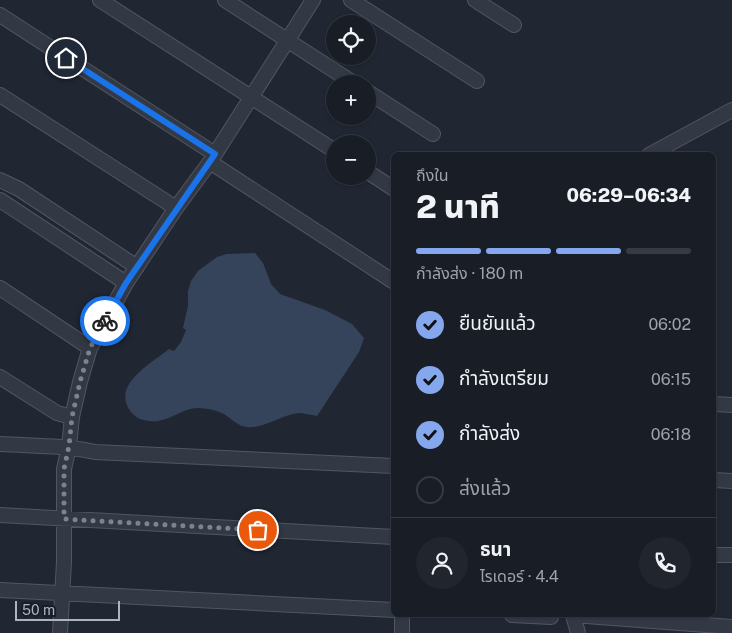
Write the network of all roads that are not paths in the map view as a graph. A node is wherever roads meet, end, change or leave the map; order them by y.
1 (100, 0) edge
2 (225, 0) edge
3 (313, 0) edge
4 (351, 0) edge
5 (475, 0) edge
6 (0, 15) edge
7 (514, 25) dead end
8 (288, 41) junction
9 (341, 75) edge
10 (477, 81) dead end
11 (0, 96) edge
12 (376, 97) edge
13 (253, 98) junction
14 (730, 116) edge
15 (433, 134) dead end
16 (326, 145) edge
17 (656, 152) edge
18 (213, 158) junction
19 (376, 177) edge
20 (0, 180) edge
21 (391, 187) edge
22 (0, 200) edge
23 (176, 208) junction
24 (137, 268) junction
25 (391, 280) edge
26 (126, 283) junction
27 (0, 288) edge
28 (90, 348) junction
29 (0, 378) edge
30 (716, 404) edge
31 (732, 405) edge
32 (72, 417) junction
33 (0, 444) edge
34 (69, 446) junction
35 (391, 466) edge
36 (716, 480) edge
37 (732, 481) edge
38 (0, 515) edge
39 (64, 519) junction
40 (391, 537) edge
41 (716, 555) edge
42 (732, 555) edge
43 (0, 590) edge
44 (61, 593) junction
45 (391, 610) edge
46 (402, 617) edge
47 (574, 617) edge
48 (602, 617) edge
49 (732, 626) edge
50 (60, 633) edge
51 (402, 633) edge
52 (578, 633) edge

1 - 13 street
2 - 8 street
3 - 8 street
4 - 10 street
5 - 7 street
6 - 18 street
8 - 9 street
8 - 13 street
11 - 23 street
12 - 15 street
13 - 16 street
13 - 18 street
14 - 17 street
18 - 23 street
18 - 25 street
19 - 21 street
20 - 24 street
22 - 26 street
23 - 24 street
24 - 26 street
26 - 28 street
27 - 28 street
28 - 32 street
29 - 32 street
30 - 31 street
32 - 34 street
33 - 34 street
34 - 35 street
34 - 39 street
36 - 37 street
38 - 39 street
39 - 40 street
39 - 44 street
41 - 42 street
43 - 44 street
44 - 45 street
44 - 50 street
46 - 51 street
47 - 52 street
48 - 49 street

